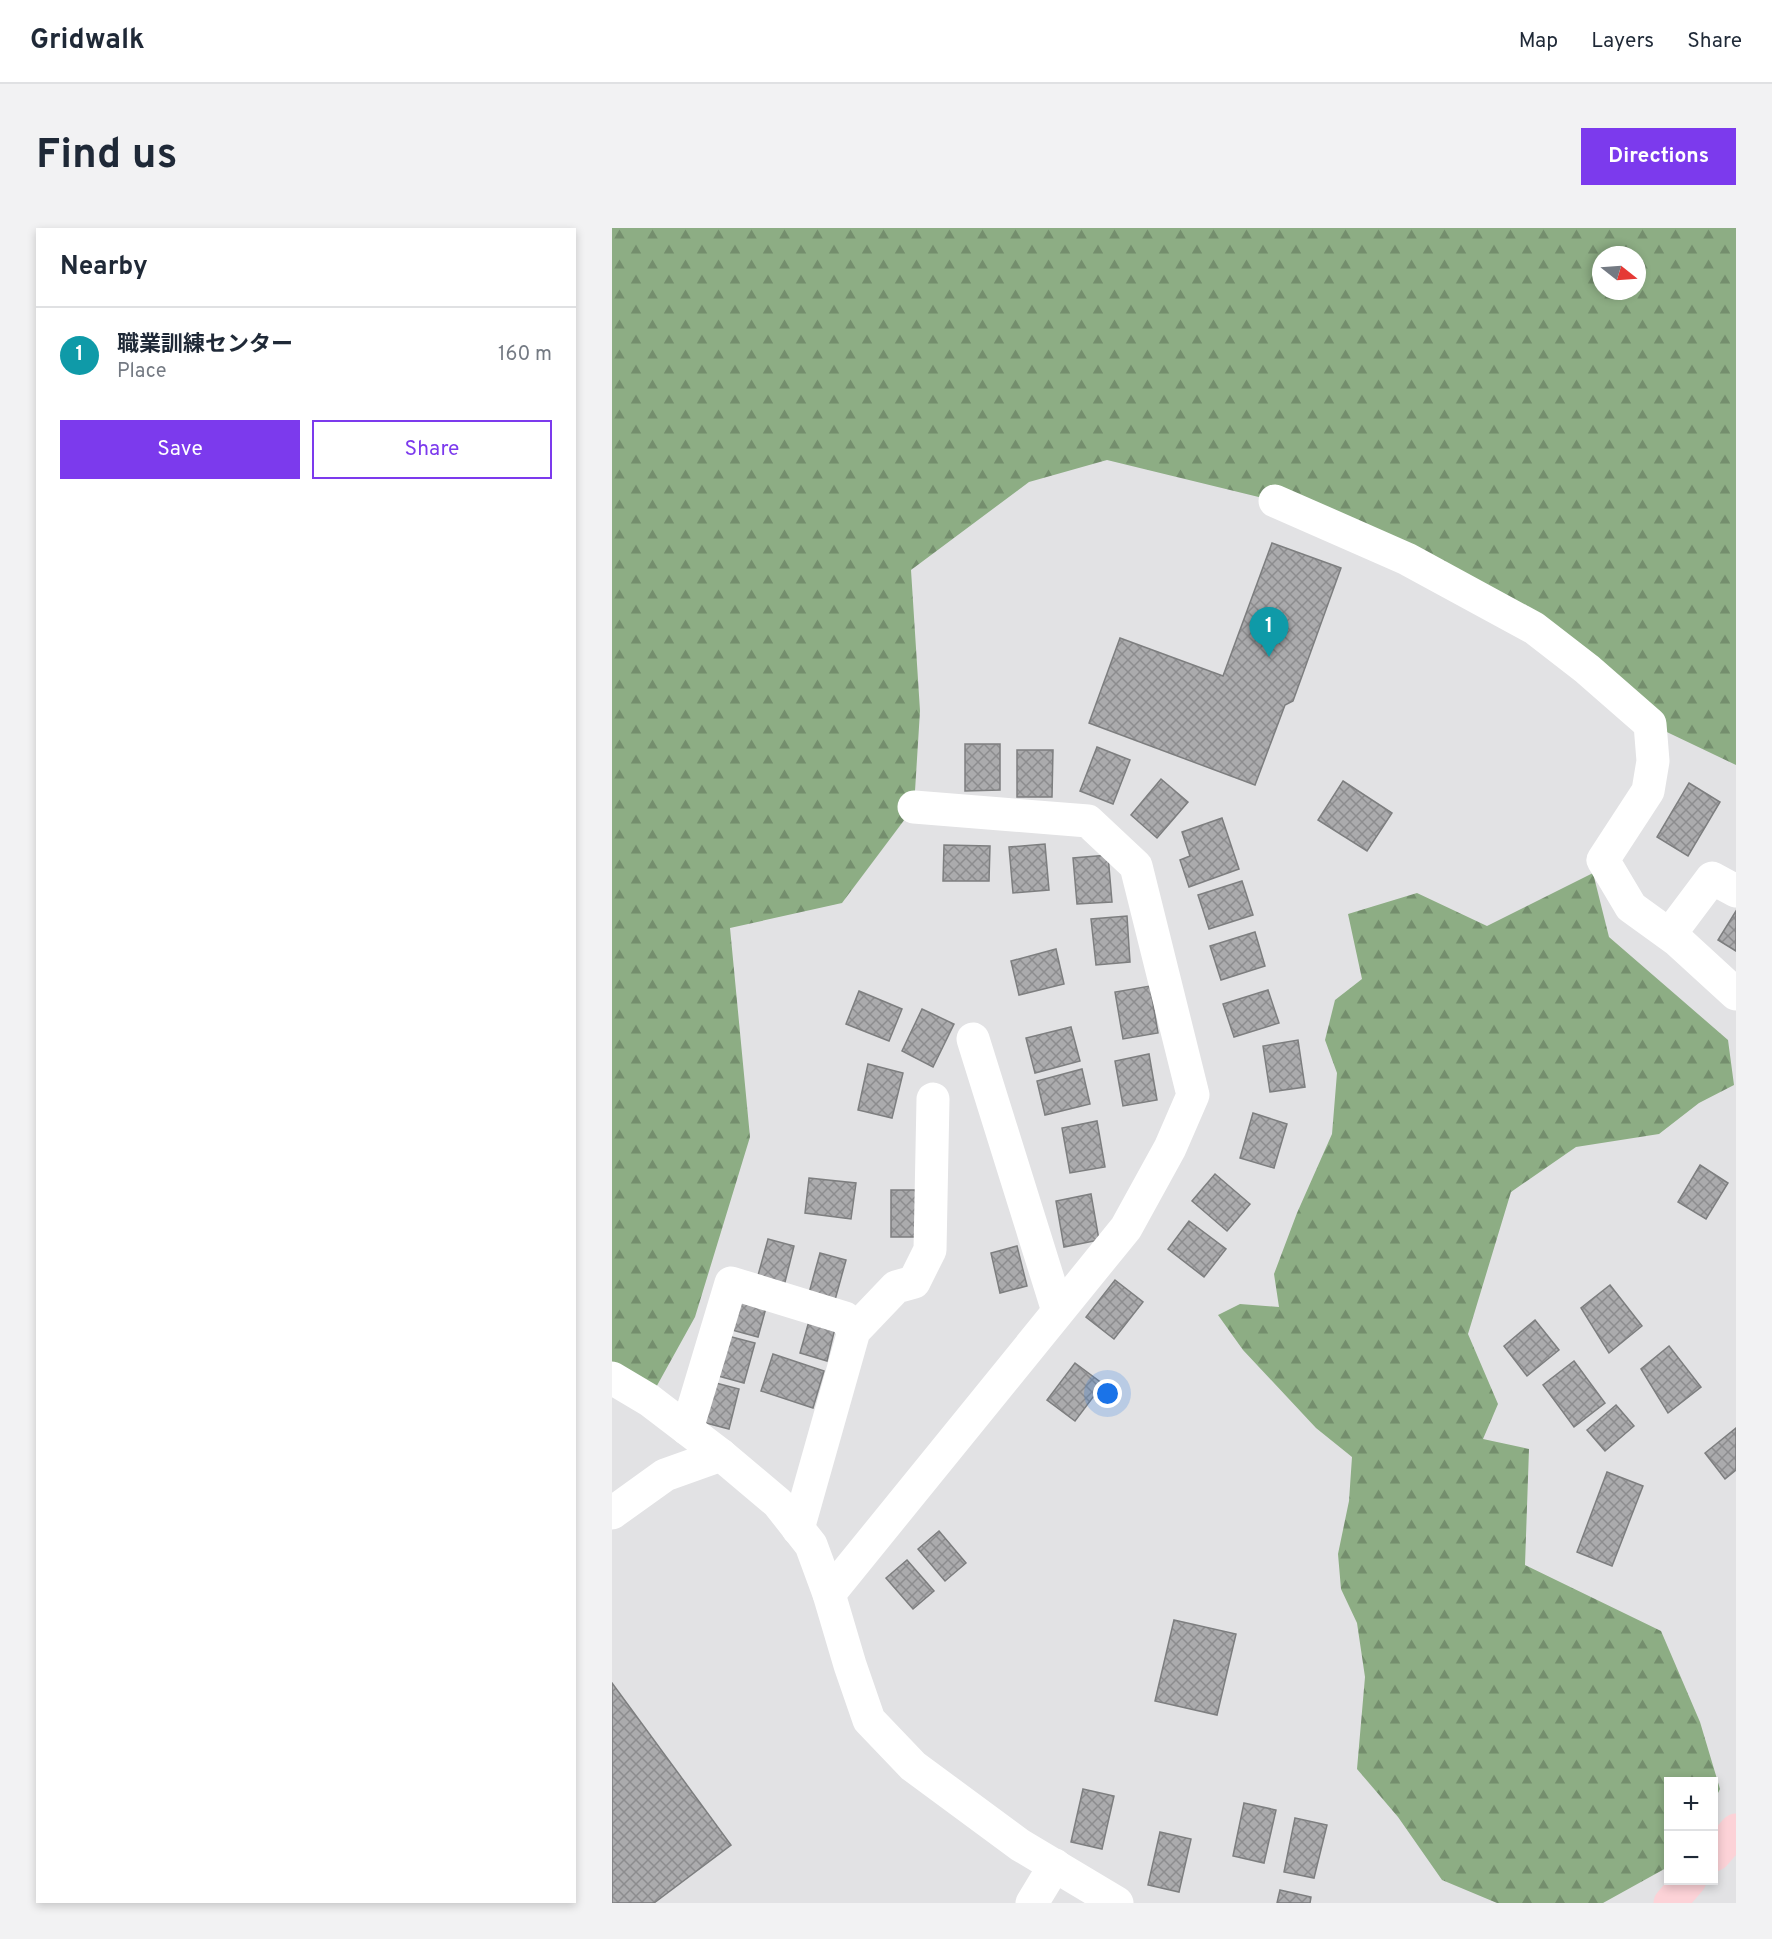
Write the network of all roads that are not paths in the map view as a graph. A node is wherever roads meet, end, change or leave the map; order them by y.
1 (1275, 501) dead end
2 (914, 807) dead end
3 (1736, 891) edge
4 (1670, 934) junction
5 (1736, 994) edge
6 (973, 1039) dead end
7 (933, 1099) dead end
8 (1058, 1311) junction
9 (854, 1331) junction
10 (612, 1378) edge
11 (687, 1429) junction
12 (721, 1455) junction
13 (612, 1513) edge
14 (798, 1529) junction
15 (829, 1594) junction
16 (1736, 1830) edge
17 (1718, 1850) edge
18 (1055, 1865) junction
19 (1686, 1885) edge
20 (1032, 1903) edge
21 (1117, 1903) edge
22 (1670, 1903) edge

1 - 4 street
2 - 8 street
3 - 4 street
4 - 5 street
6 - 8 street
7 - 9 street
8 - 15 street
9 - 11 street
9 - 14 street
10 - 11 street
11 - 12 street
12 - 13 street
12 - 14 street
14 - 15 street
15 - 18 street
16 - 17 main road
18 - 20 street
18 - 21 street
19 - 22 main road

